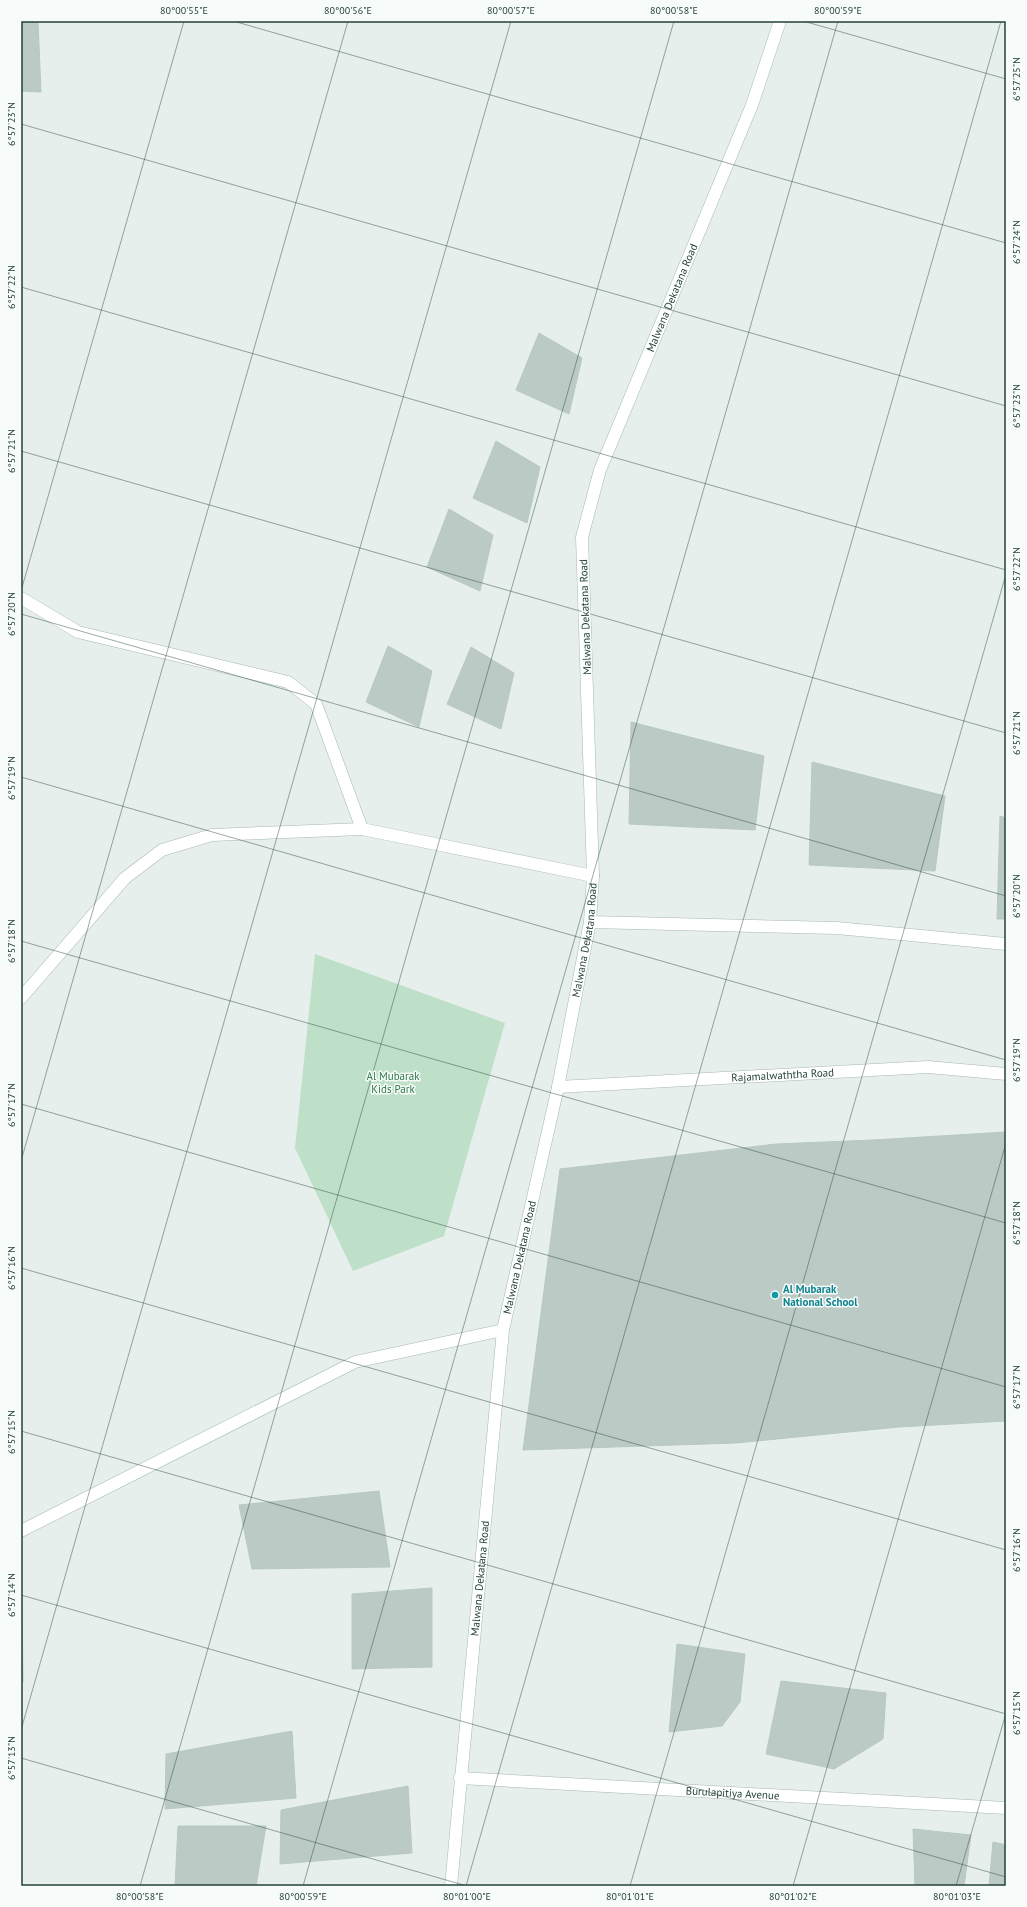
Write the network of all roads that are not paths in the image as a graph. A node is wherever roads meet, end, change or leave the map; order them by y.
1 (780, 21) edge
2 (21, 598) edge
3 (362, 829) junction
4 (593, 876) junction
5 (590, 922) junction
6 (1006, 944) edge
7 (21, 998) edge
8 (1006, 1074) edge
9 (558, 1087) junction
10 (503, 1330) junction
11 (21, 1531) edge
12 (460, 1778) junction
13 (1006, 1808) edge
14 (451, 1886) edge

1 - 4 street, Malwana Dekatana Road
2 - 3 street
3 - 4 street
3 - 7 street
4 - 5 street, Malwana Dekatana Road
5 - 6 street
5 - 9 street, Malwana Dekatana Road
8 - 9 street, Rajamalwaththa Road
9 - 10 street, Malwana Dekatana Road
10 - 11 street
10 - 12 street, Malwana Dekatana Road
12 - 13 street, Burulapitiya Avenue
12 - 14 street, Malwana Dekatana Road

